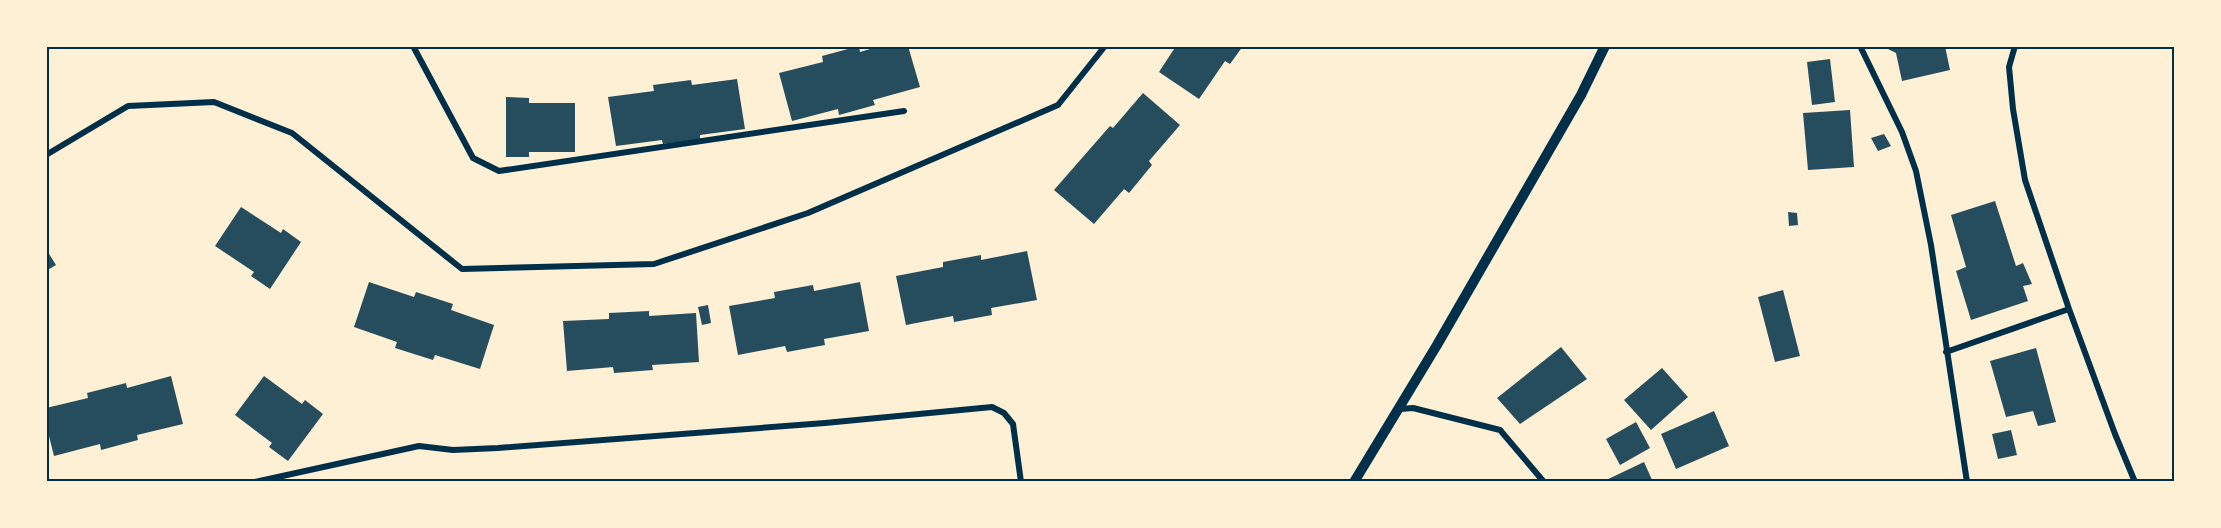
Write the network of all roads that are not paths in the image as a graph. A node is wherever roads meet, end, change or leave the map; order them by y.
1 (413, 46) edge
2 (1105, 46) edge
3 (1605, 46) edge
4 (1860, 46) edge
5 (2015, 46) edge
6 (904, 111) dead end
7 (46, 155) edge
8 (2069, 309) junction
9 (1946, 352) junction
10 (1400, 409) junction
11 (255, 482) edge
12 (1021, 482) edge
13 (1354, 482) edge
14 (1544, 482) edge
15 (1967, 482) edge
16 (2135, 482) edge

1 - 6 street
2 - 7 street
3 - 10 street
4 - 9 street
5 - 8 street
8 - 9 street
8 - 16 street
9 - 15 street
10 - 13 street
10 - 14 street
11 - 12 street

